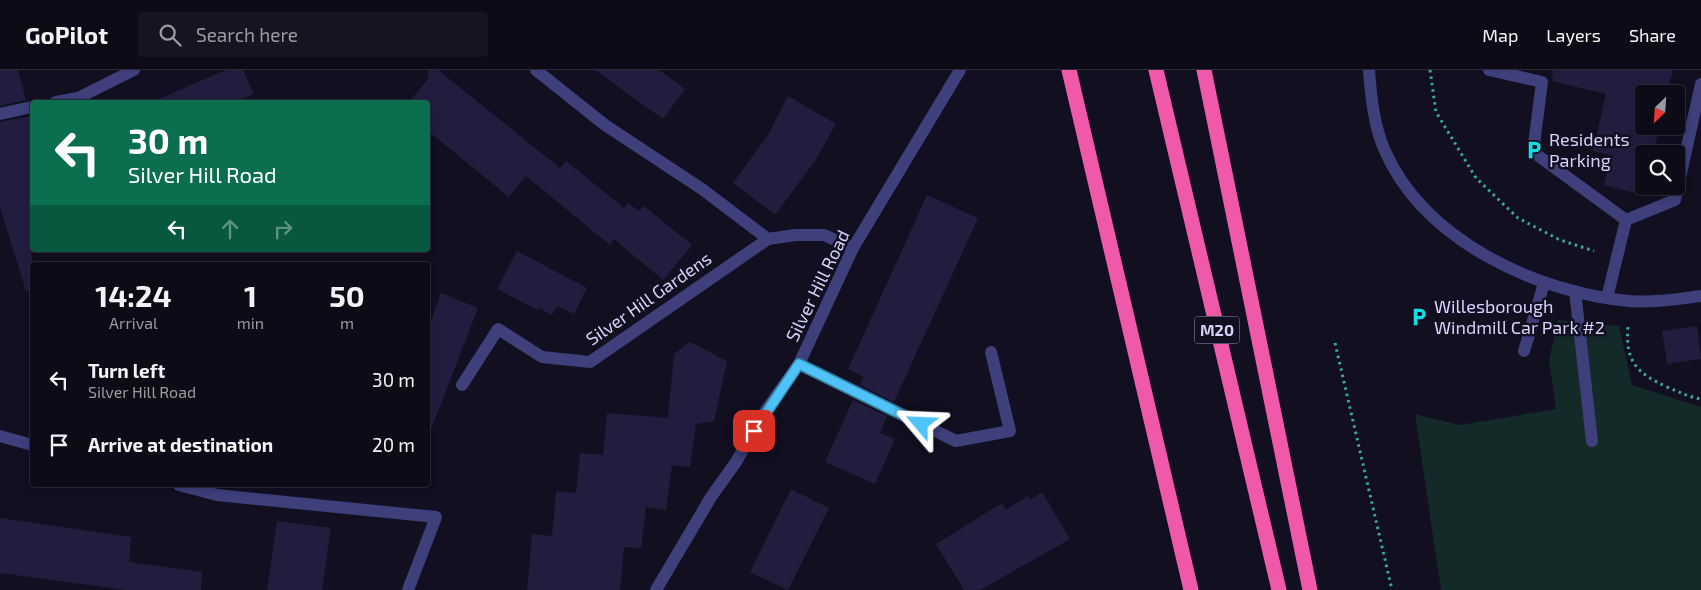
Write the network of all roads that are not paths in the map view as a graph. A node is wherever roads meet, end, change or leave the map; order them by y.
1 (134, 70) edge
2 (536, 70) edge
3 (960, 70) edge
4 (1069, 70) edge
5 (1156, 70) edge
6 (1204, 70) edge
7 (1369, 70) edge
8 (1489, 70) edge
9 (1701, 84) edge
10 (67, 100) edge
11 (30, 107) edge
12 (0, 114) edge
13 (1626, 220) junction
14 (768, 239) junction
15 (853, 248) junction
16 (1544, 283) junction
17 (1575, 291) junction
18 (1701, 296) edge
19 (1607, 298) junction
20 (1524, 351) dead end
21 (990, 352) dead end
22 (799, 364) junction
23 (462, 385) dead end
24 (0, 436) edge
25 (1592, 441) dead end
26 (30, 444) edge
27 (186, 487) edge
28 (408, 590) edge
29 (656, 590) edge
30 (1191, 590) edge
31 (1279, 590) edge
32 (1310, 590) edge

1 - 10 street
2 - 14 street
3 - 15 street, Silver Hill Road
4 - 30 highway
5 - 31 highway, M20
6 - 32 highway, M20
7 - 16 street
8 - 13 street
9 - 13 street
11 - 12 street
13 - 19 street
14 - 15 street, Silver Hill Gardens
14 - 23 street, Silver Hill Gardens
15 - 22 street, Silver Hill Road
16 - 17 street
16 - 20 street
17 - 19 street
17 - 25 street
18 - 19 street
21 - 22 street
22 - 29 street, Silver Hill Road
24 - 26 street
27 - 28 street

